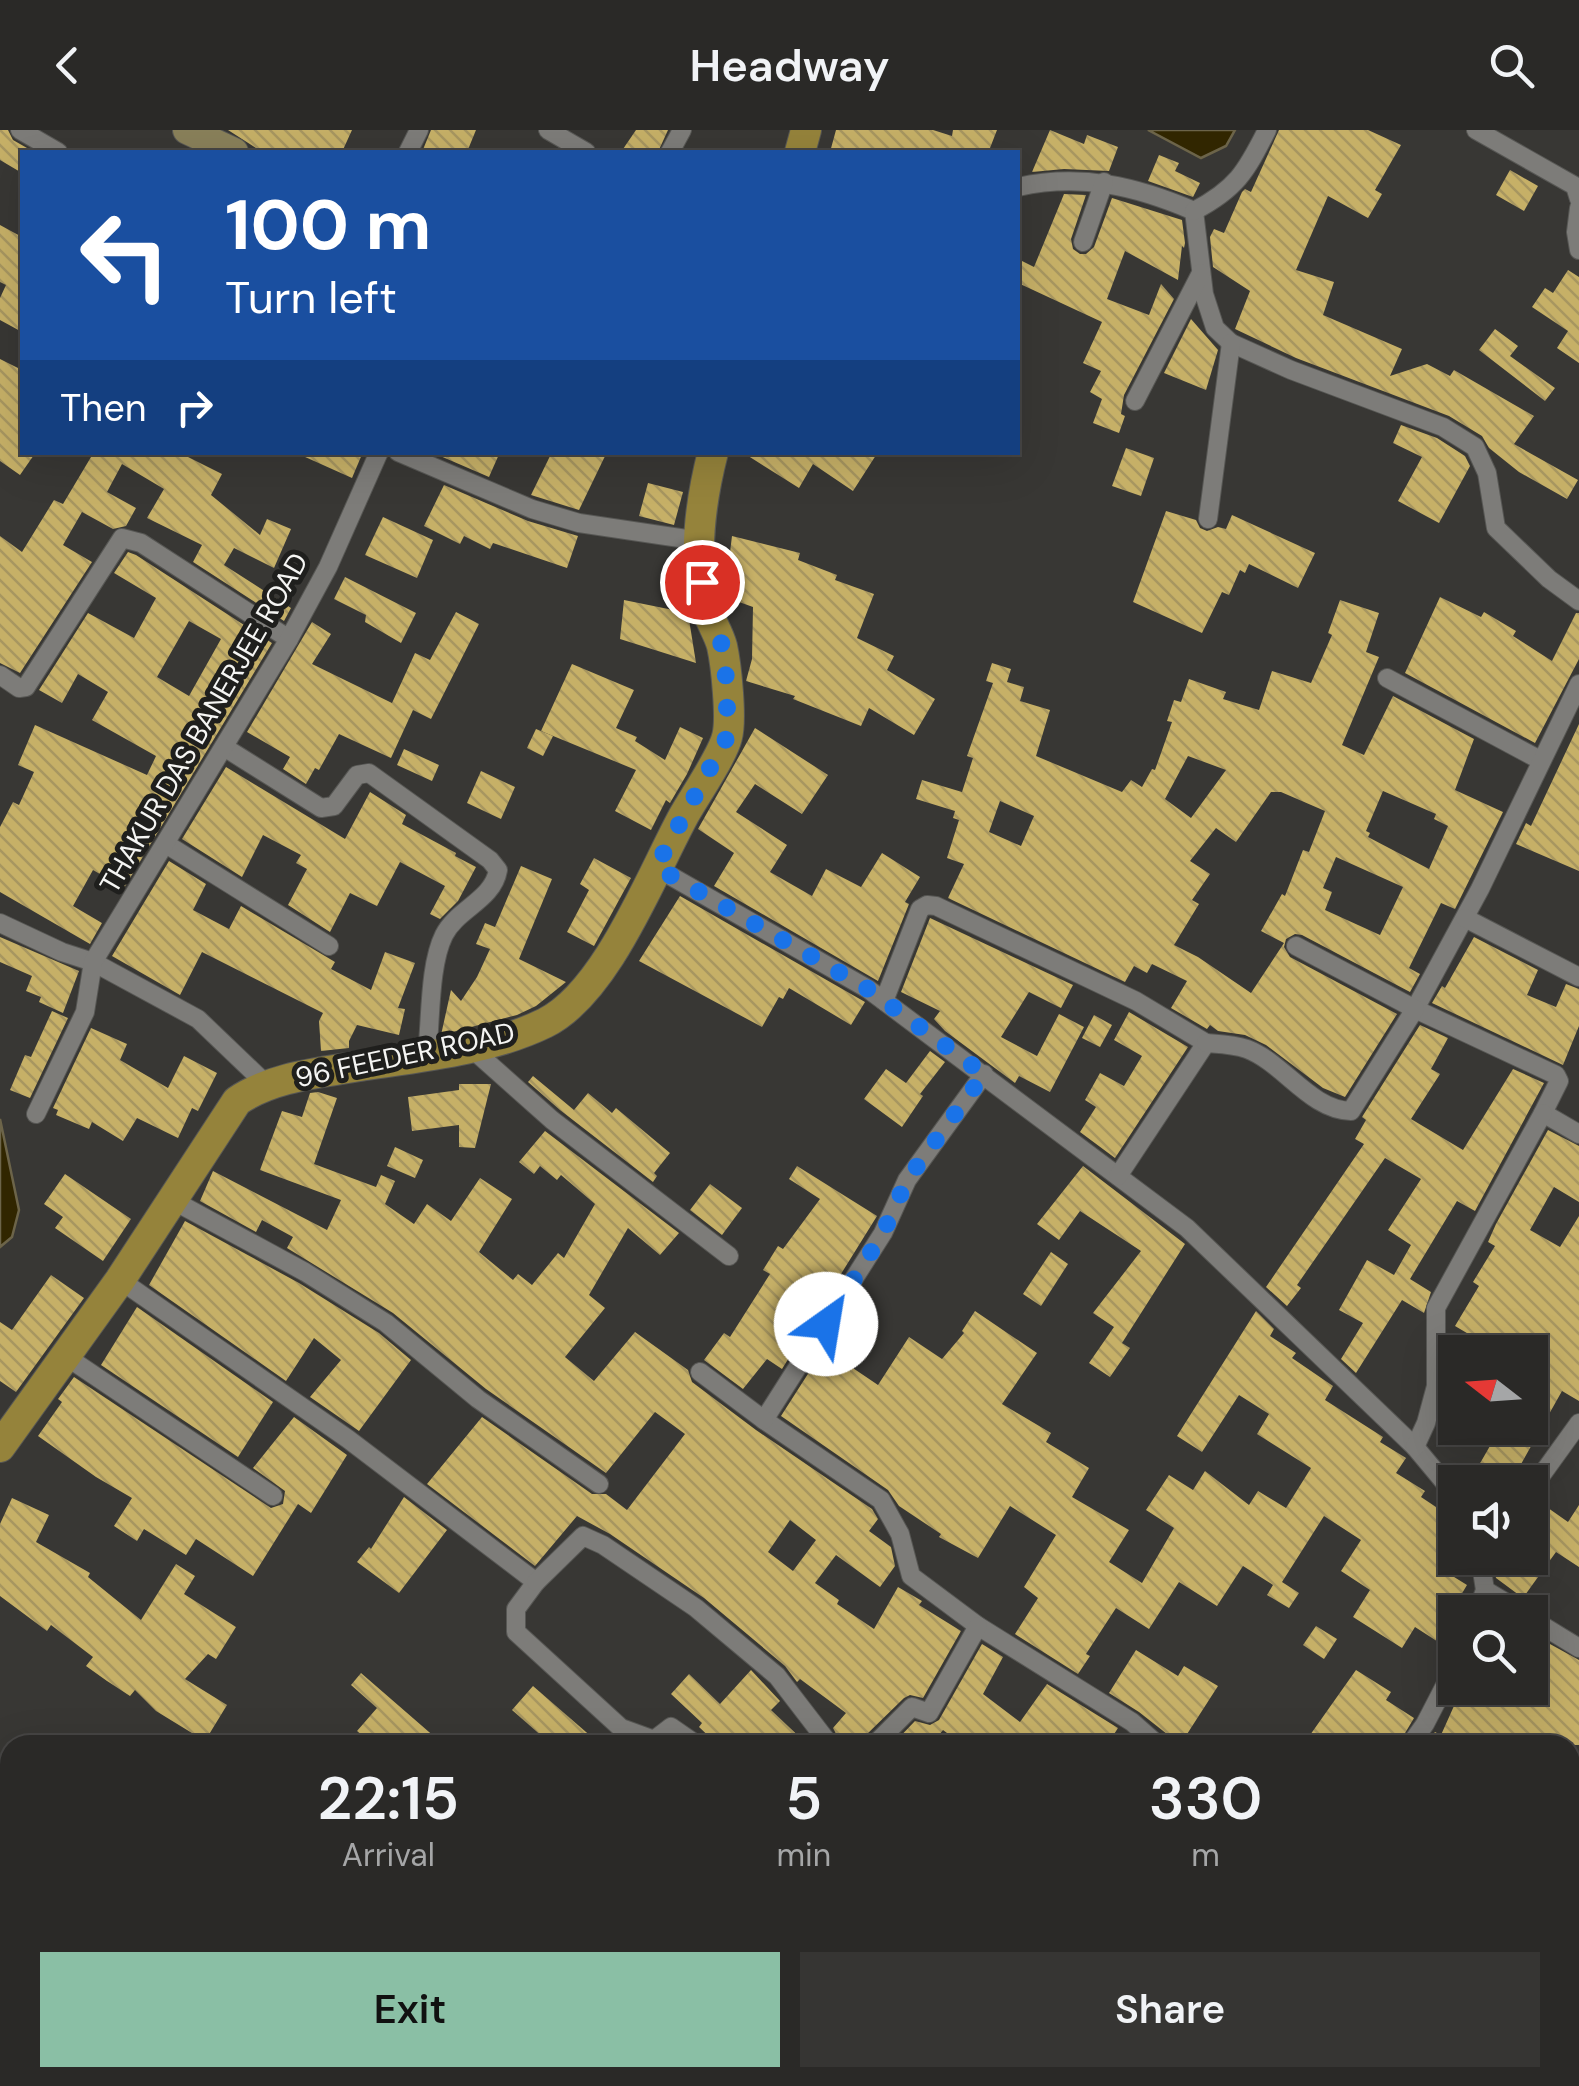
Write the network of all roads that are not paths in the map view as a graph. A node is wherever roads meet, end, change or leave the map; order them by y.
1 (20, 130) edge
2 (188, 130) edge
3 (548, 130) edge
4 (1267, 130) edge
5 (1476, 130) edge
6 (224, 144) edge
7 (55, 150) edge
8 (583, 150) edge
9 (1104, 182) junction
10 (1020, 186) edge
11 (1579, 200) edge
12 (1579, 208) edge
13 (1194, 211) junction
14 (1082, 242) dead end
15 (1579, 250) edge
16 (1201, 272) junction
17 (1231, 342) junction
18 (1134, 400) dead end
19 (378, 455) edge
20 (405, 455) edge
21 (712, 455) edge
22 (1208, 519) dead end
23 (700, 541) junction
24 (1579, 600) edge
25 (289, 639) junction
26 (0, 674) edge
27 (1387, 678) dead end
28 (1579, 684) edge
29 (224, 747) junction
30 (1540, 760) junction
31 (166, 844) junction
32 (656, 867) junction
33 (1465, 918) junction
34 (0, 923) edge
35 (329, 946) dead end
36 (1296, 946) dead end
37 (93, 962) junction
38 (1579, 977) edge
39 (884, 1000) junction
40 (1415, 1009) junction
41 (1206, 1043) junction
42 (470, 1046) junction
43 (427, 1054) junction
44 (984, 1074) junction
45 (267, 1085) junction
46 (1543, 1113) junction
47 (36, 1114) dead end
48 (1579, 1134) edge
49 (1118, 1176) junction
50 (174, 1201) junction
51 (730, 1256) dead end
52 (120, 1280) junction
53 (67, 1356) junction
54 (700, 1372) dead end
55 (764, 1420) junction
56 (1579, 1422) edge
57 (0, 1447) edge
58 (1415, 1447) junction
59 (1548, 1466) edge
60 (1438, 1475) edge
61 (599, 1484) dead end
62 (274, 1496) dead end
63 (1483, 1575) edge
64 (536, 1582) junction
65 (1484, 1590) junction
66 (1482, 1595) edge
67 (1493, 1595) edge
68 (978, 1626) junction
69 (1548, 1629) edge
70 (1579, 1648) edge
71 (1438, 1699) edge
72 (641, 1735) edge
73 (661, 1735) edge
74 (683, 1735) edge
75 (822, 1735) edge
76 (884, 1735) edge
77 (1147, 1735) edge
78 (1417, 1735) edge

1 - 7 street
2 - 6 street
3 - 8 street
4 - 13 street
5 - 11 street
9 - 10 street
9 - 13 street
9 - 14 street
12 - 15 street
13 - 16 street
16 - 17 street
16 - 18 street
17 - 22 street
17 - 24 street
19 - 25 street, THAKUR DAS BANERJEE ROAD
20 - 23 street
21 - 23 main road, 96 FEEDER ROAD
23 - 32 main road, 96 FEEDER ROAD
25 - 26 street
25 - 29 street, THAKUR DAS BANERJEE ROAD
27 - 30 street
28 - 30 street
29 - 31 street, THAKUR DAS BANERJEE ROAD
29 - 43 street
30 - 33 street
31 - 35 street
31 - 37 street, THAKUR DAS BANERJEE ROAD
32 - 39 street
32 - 42 main road, 96 FEEDER ROAD
33 - 38 street
33 - 40 street
34 - 37 street
36 - 40 street
37 - 45 street
37 - 47 street
39 - 41 street
39 - 44 street
40 - 41 street
40 - 46 street
41 - 49 street
42 - 43 main road, 96 FEEDER ROAD
42 - 51 street
43 - 45 main road, 96 FEEDER ROAD
44 - 49 street
44 - 55 street
45 - 50 main road, 96 FEEDER ROAD
46 - 48 street
46 - 58 street
49 - 58 street
50 - 52 main road, 96 FEEDER ROAD
50 - 61 street
52 - 53 main road, 96 FEEDER ROAD
52 - 64 street
53 - 57 main road, 96 FEEDER ROAD
53 - 62 street
54 - 55 street
55 - 68 street
56 - 59 street
58 - 60 street
63 - 65 street
64 - 72 street
64 - 75 street
65 - 66 street
65 - 67 street
68 - 76 street
68 - 77 street
69 - 70 street
71 - 78 street
73 - 74 street

